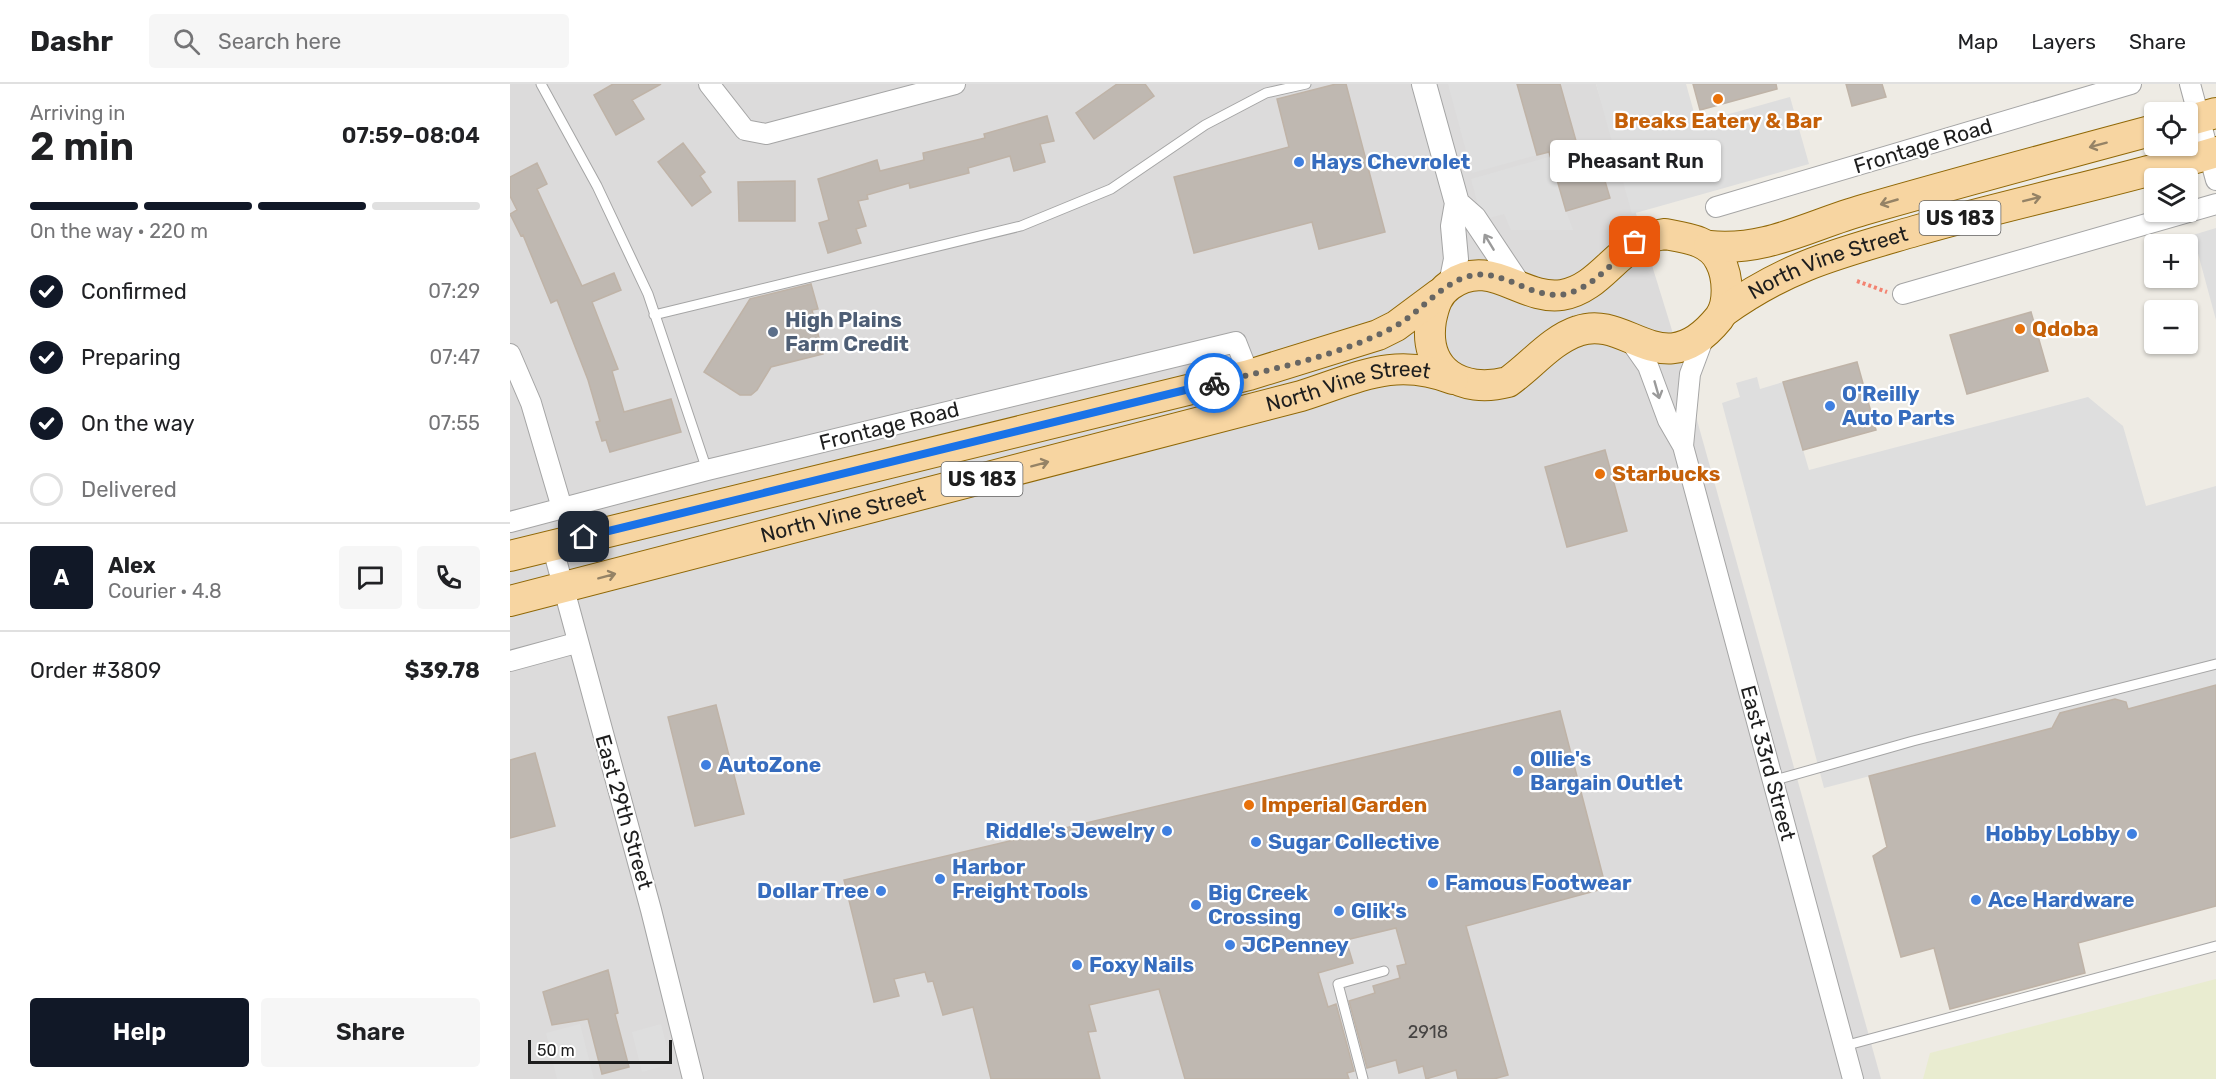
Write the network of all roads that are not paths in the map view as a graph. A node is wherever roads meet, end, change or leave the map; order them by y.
1 (541, 84) edge
2 (709, 84) edge
3 (955, 84) edge
4 (1260, 84) edge
5 (1306, 84) edge
6 (1424, 84) edge
7 (2131, 84) edge
8 (2190, 84) edge
9 (1266, 93) junction
10 (2201, 117) edge
11 (2144, 133) edge
12 (2214, 162) edge
13 (1457, 203) junction
14 (2216, 204) edge
15 (1716, 207) dead end
16 (1709, 246) junction
17 (1518, 284) junction
18 (1445, 289) junction
19 (1896, 293) road end
20 (654, 315) junction
21 (1714, 323) junction
22 (1629, 339) junction
23 (510, 354) edge
24 (1249, 375) junction
25 (1453, 379) junction
26 (1683, 446) junction
27 (707, 470) junction
28 (562, 508) junction
29 (510, 522) edge
30 (552, 545) junction
31 (510, 556) edge
32 (563, 587) junction
33 (510, 601) edge
34 (576, 643) junction
35 (510, 661) edge
36 (2216, 664) edge
37 (1772, 781) junction
38 (2216, 946) edge
39 (1384, 972) dead end
40 (1844, 1046) junction
41 (693, 1079) edge
42 (1364, 1079) edge
43 (1853, 1079) edge

1 - 20 lane
2 - 3 street
4 - 9 lane
5 - 9 lane
6 - 13 street
7 - 15 street, Frontage Road
8 - 10 street
9 - 20 lane
10 - 12 street
11 -> 16 main road, North Vine Street / US 183
21 -> 12 main road, North Vine Street / US 183
17 -> 13 street
13 - 18 street
14 - 19 street
16 - 17 main road, North Vine Street
16 - 21 main road
17 - 18 main road, North Vine Street
18 - 24 main road, North Vine Street / US 183
18 - 25 main road
20 - 27 lane
21 - 22 main road, North Vine Street
21 - 26 street, East 33rd Street
22 - 25 main road, North Vine Street
22 -> 26 street, East 33rd Street
23 - 28 street
24 - 27 street, Frontage Road
24 - 30 main road, North Vine Street / US 183
32 -> 25 main road, North Vine Street / US 183
26 - 37 street, East 33rd Street
27 - 28 street, Frontage Road
28 - 29 street, Frontage Road
30 - 31 main road, North Vine Street / US 183
30 - 32 street, East 29th Street
32 - 33 main road, North Vine Street / US 183
32 - 34 street, East 29th Street
34 - 35 street
34 - 41 street, East 29th Street
36 - 37 lane
37 - 40 street, East 33rd Street
38 - 40 lane
39 - 42 lane
40 - 43 street, East 33rd Street

